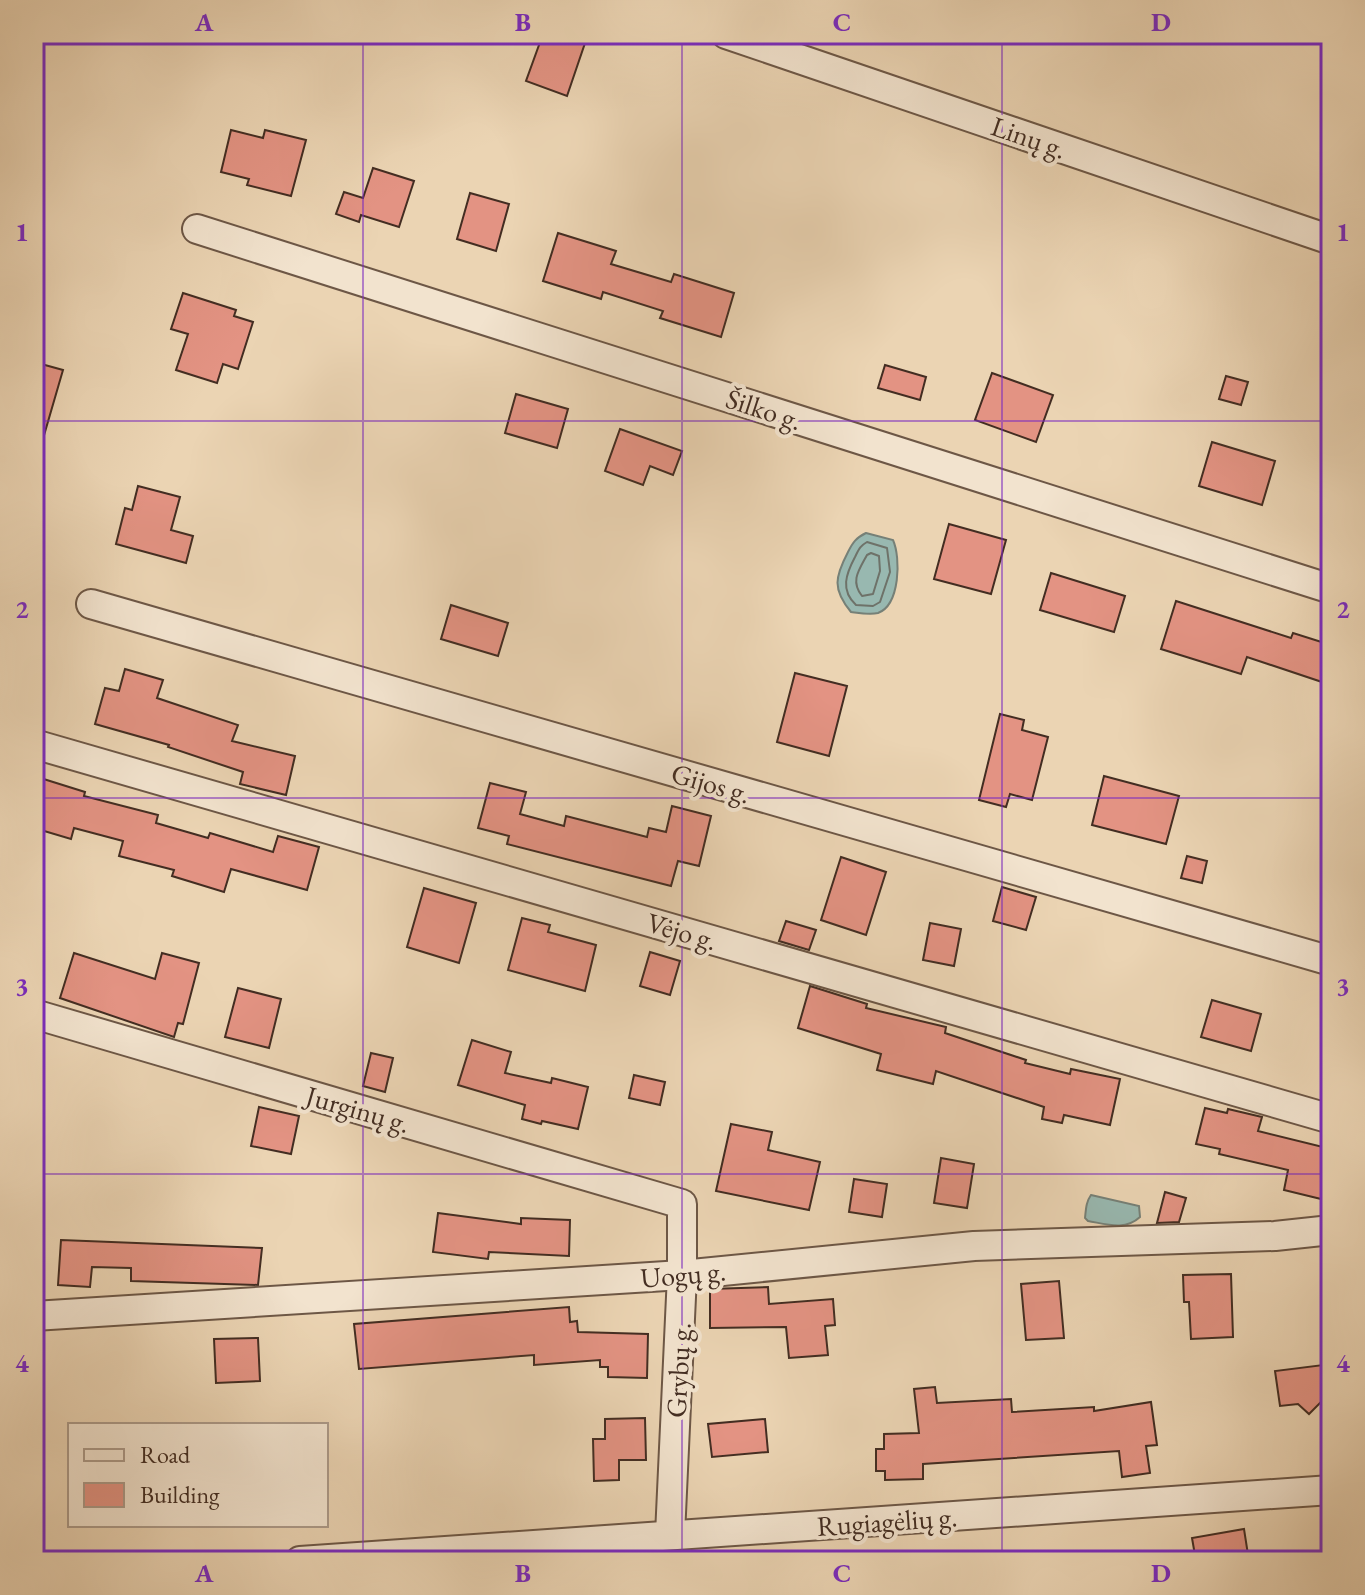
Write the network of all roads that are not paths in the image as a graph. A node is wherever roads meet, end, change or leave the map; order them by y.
1 (726, 34) edge
2 (197, 229) dead end
3 (1331, 240) edge
4 (1331, 589) edge
5 (91, 604) dead end
6 (34, 744) edge
7 (1331, 961) edge
8 (34, 1014) edge
9 (1331, 1119) edge
10 (682, 1204) joint
11 (1331, 1230) edge
12 (682, 1275) junction
13 (34, 1316) edge
14 (1331, 1490) edge
15 (670, 1535) junction
16 (300, 1561) edge

1 - 3 street, Linų g.
2 - 4 street, Šilko g.
5 - 7 street, Gijos g.
6 - 9 street, Vėjo g.
8 - 10 street, Jurginų g.
10 - 12 street, Grybų g.
11 - 12 street, Uogų g.
12 - 13 street, Uogų g.
12 - 15 street, Grybų g.
14 - 15 street, Rugiagėlių g.
15 - 16 street, Rugiagėlių g.

